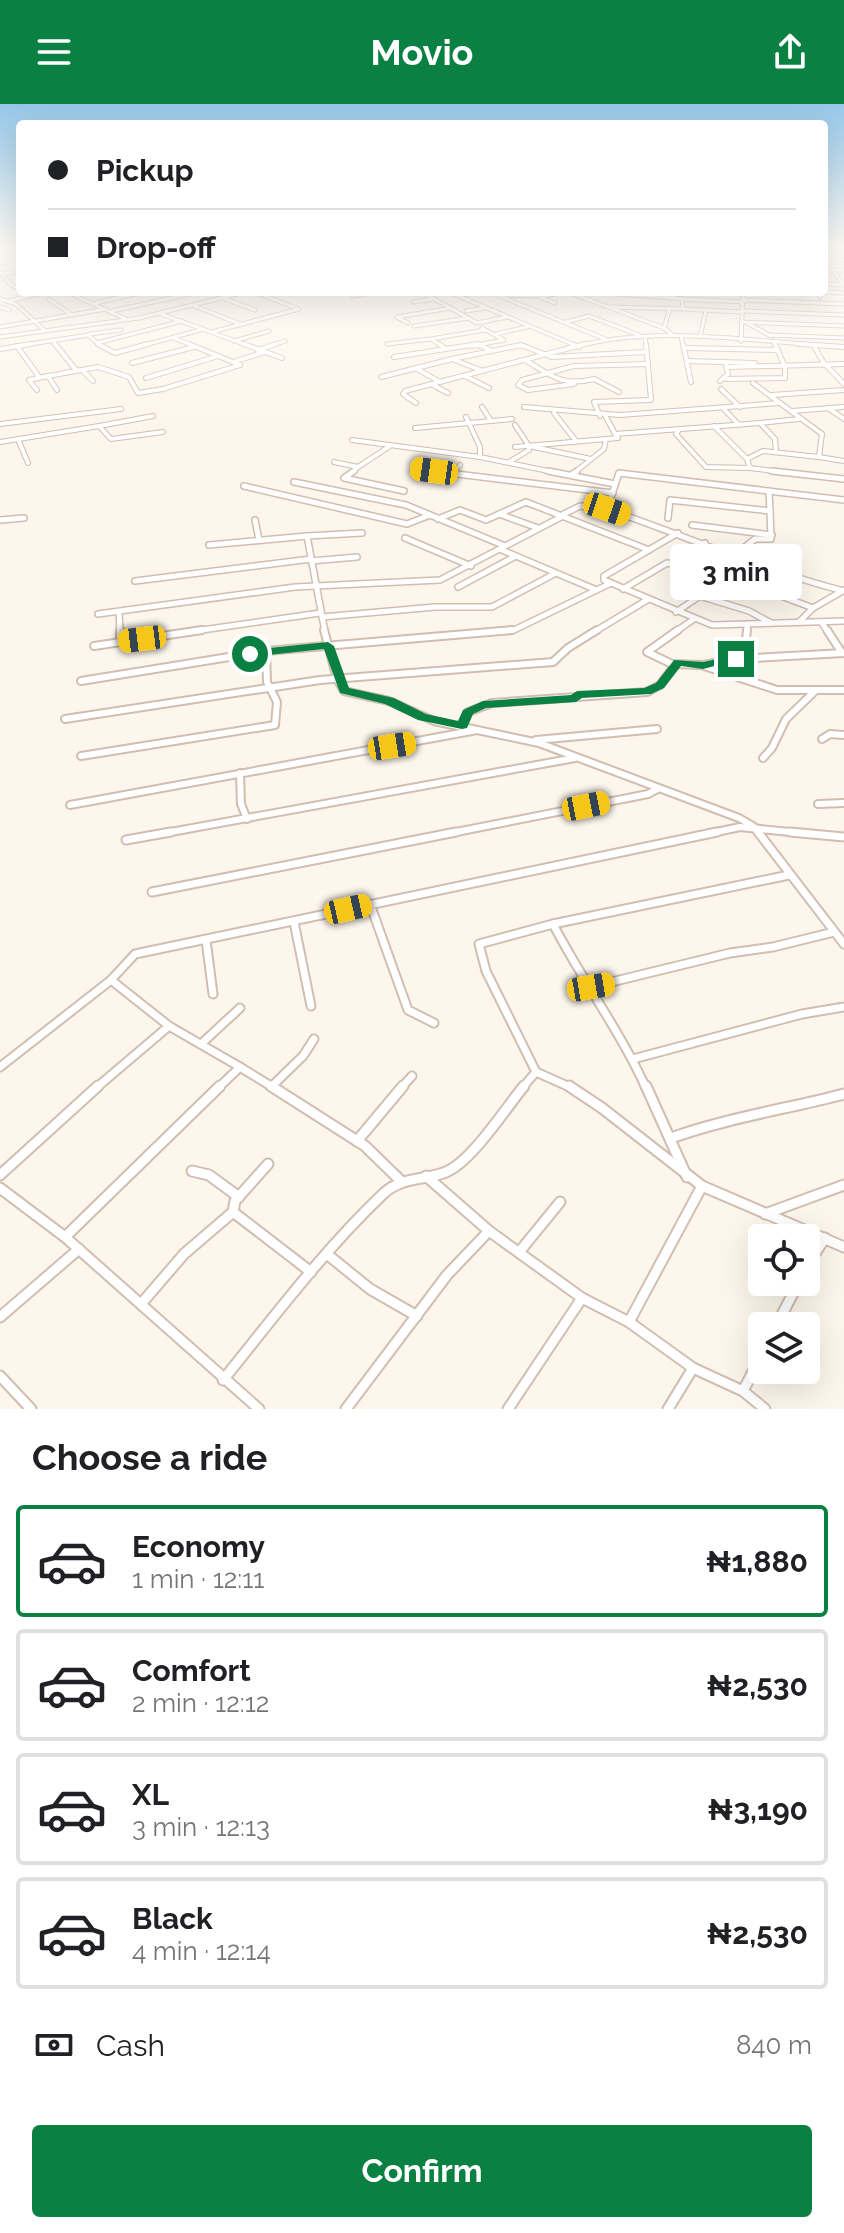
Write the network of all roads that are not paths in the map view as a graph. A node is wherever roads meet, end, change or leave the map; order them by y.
1 (16, 306) edge
2 (59, 306) edge
3 (100, 306) edge
4 (135, 306) edge
5 (188, 306) edge
6 (194, 306) edge
7 (244, 306) edge
8 (291, 306) edge
9 (447, 306) edge
10 (480, 306) edge
11 (523, 306) edge
12 (605, 306) edge
13 (683, 306) edge
14 (743, 306) edge
15 (782, 306) edge
16 (0, 307) edge
17 (608, 307) junction
18 (451, 308) junction
19 (485, 308) junction
20 (670, 308) junction
21 (106, 309) junction
22 (683, 309) junction
23 (9, 310) dead end
24 (255, 310) dead end
25 (706, 310) junction
26 (112, 311) junction
27 (466, 311) dead end
28 (579, 312) dead end
29 (742, 312) junction
30 (784, 312) junction
31 (159, 313) junction
32 (72, 315) junction
33 (844, 315) edge
34 (589, 316) junction
35 (507, 317) junction
36 (469, 318) junction
37 (126, 319) junction
38 (35, 320) junction
39 (182, 321) junction
40 (441, 321) junction
41 (741, 322) junction
42 (408, 323) dead end
43 (477, 323) junction
44 (565, 323) junction
45 (747, 323) junction
46 (84, 324) junction
47 (241, 324) junction
48 (2, 326) edge
49 (414, 326) dead end
50 (844, 326) edge
51 (531, 327) junction
52 (664, 328) junction
53 (205, 329) junction
54 (44, 330) junction
55 (121, 330) dead end
56 (485, 330) junction
57 (269, 331) dead end
58 (212, 332) junction
59 (455, 334) junction
60 (496, 334) junction
61 (89, 335) junction
62 (770, 335) junction
63 (674, 336) junction
64 (681, 336) junction
65 (0, 337) edge
66 (173, 337) junction
67 (643, 337) junction
68 (700, 337) junction
69 (844, 338) edge
70 (431, 339) junction
71 (605, 339) junction
72 (53, 341) junction
73 (234, 341) junction
74 (285, 341) dead end
75 (741, 341) junction
76 (97, 343) junction
77 (387, 344) dead end
78 (478, 344) junction
79 (775, 344) junction
80 (784, 345) junction
81 (17, 346) junction
82 (814, 346) junction
83 (194, 347) junction
84 (579, 347) junction
85 (844, 347) edge
86 (447, 348) junction
87 (685, 348) junction
88 (0, 349) edge
89 (258, 350) junction
90 (499, 350) junction
91 (778, 350) junction
92 (265, 352) junction
93 (646, 352) junction
94 (549, 355) junction
95 (218, 356) junction
96 (394, 357) dead end
97 (282, 358) dead end
98 (452, 359) junction
99 (525, 360) junction
100 (236, 361) junction
101 (687, 361) junction
102 (724, 362) junction
103 (132, 363) dead end
104 (765, 363) dead end
105 (648, 364) junction
106 (826, 364) junction
107 (844, 364) edge
108 (784, 366) junction
109 (729, 367) junction
110 (417, 369) junction
111 (79, 370) junction
112 (483, 371) junction
113 (547, 372) junction
114 (48, 376) junction
115 (465, 376) junction
116 (39, 377) junction
117 (381, 377) dead end
118 (146, 378) dead end
119 (726, 379) junction
120 (93, 381) dead end
121 (720, 381) dead end
122 (440, 382) junction
123 (691, 382) dead end
124 (753, 383) dead end
125 (431, 384) junction
126 (574, 384) junction
127 (844, 387) edge
128 (489, 388) dead end
129 (721, 389) dead end
130 (37, 390) dead end
131 (57, 390) dead end
132 (619, 392) dead end
133 (448, 393) dead end
134 (770, 395) junction
135 (416, 403) dead end
136 (780, 403) junction
137 (482, 407) dead end
138 (524, 407) dead end
139 (740, 407) junction
140 (844, 407) edge
141 (723, 408) junction
142 (828, 408) junction
143 (121, 409) dead end
144 (553, 412) junction
145 (791, 412) junction
146 (153, 416) dead end
147 (603, 416) junction
148 (40, 419) junction
149 (512, 419) dead end
150 (799, 419) junction
151 (844, 419) edge
152 (468, 420) junction
153 (491, 421) junction
154 (760, 423) junction
155 (0, 424) edge
156 (738, 424) junction
157 (515, 425) dead end
158 (99, 426) junction
159 (714, 426) junction
160 (415, 428) dead end
161 (679, 430) junction
162 (163, 432) dead end
163 (50, 433) junction
164 (615, 434) junction
165 (18, 439) junction
166 (606, 439) junction
167 (352, 440) dead end
168 (576, 441) junction
169 (0, 442) edge
170 (390, 446) junction
171 (529, 446) junction
172 (515, 447) dead end
173 (776, 452) junction
174 (480, 457) junction
175 (819, 457) junction
176 (747, 459) junction
177 (591, 460) junction
178 (844, 461) edge
179 (334, 462) dead end
180 (509, 462) junction
181 (28, 463) dead end
182 (460, 465) dead end
183 (358, 467) junction
184 (418, 468) dead end
185 (750, 468) junction
186 (451, 473) junction
187 (571, 475) junction
188 (344, 478) junction
189 (844, 479) edge
190 (294, 482) dead end
191 (615, 484) junction
192 (244, 486) dead end
193 (328, 489) junction
194 (340, 491) junction
195 (404, 491) dead end
196 (769, 491) junction
197 (613, 493) junction
198 (384, 500) junction
199 (844, 500) edge
200 (327, 503) junction
201 (607, 509) junction
202 (770, 511) junction
203 (373, 514) junction
204 (499, 514) junction
205 (430, 515) junction
206 (560, 516) junction
207 (24, 518) dead end
208 (668, 518) dead end
209 (438, 519) junction
210 (0, 520) edge
211 (255, 520) dead end
212 (692, 525) dead end
213 (538, 528) junction
214 (362, 533) dead end
215 (678, 533) junction
216 (772, 535) junction
217 (307, 536) junction
218 (405, 538) dead end
219 (259, 540) junction
220 (705, 543) junction
221 (209, 545) dead end
222 (504, 548) junction
223 (649, 550) junction
224 (736, 554) junction
225 (357, 557) dead end
226 (514, 557) junction
227 (311, 560) junction
228 (743, 561) junction
229 (671, 563) junction
230 (471, 566) junction
231 (554, 574) junction
232 (719, 574) junction
233 (135, 581) dead end
234 (611, 583) junction
235 (316, 585) junction
236 (458, 587) dead end
237 (623, 589) junction
238 (595, 590) junction
239 (842, 590) edge
240 (700, 596) junction
241 (647, 600) junction
242 (813, 608) junction
243 (119, 612) junction
244 (676, 612) junction
245 (98, 614) dead end
246 (321, 615) junction
247 (695, 619) junction
248 (844, 621) edge
249 (799, 622) junction
250 (772, 623) junction
251 (822, 623) junction
252 (747, 625) junction
253 (120, 642) junction
254 (94, 646) dead end
255 (328, 646) junction
256 (266, 651) junction
257 (843, 653) edge
258 (716, 661) junction
259 (675, 665) junction
260 (703, 665) junction
261 (337, 679) junction
262 (81, 681) dead end
263 (273, 687) junction
264 (844, 690) edge
265 (815, 691) junction
266 (65, 719) dead end
267 (462, 726) junction
268 (481, 729) junction
269 (657, 729) dead end
270 (844, 735) edge
271 (822, 739) dead end
272 (528, 740) junction
273 (81, 756) dead end
274 (577, 757) junction
275 (763, 758) dead end
276 (240, 773) junction
277 (659, 788) junction
278 (844, 803) edge
279 (818, 804) dead end
280 (70, 805) dead end
281 (247, 819) junction
282 (753, 826) junction
283 (844, 837) edge
284 (126, 840) dead end
285 (789, 875) junction
286 (152, 892) dead end
287 (370, 904) junction
288 (294, 922) junction
289 (553, 924) junction
290 (834, 932) junction
291 (206, 940) junction
292 (844, 944) edge
293 (111, 980) junction
294 (591, 987) junction
295 (213, 994) dead end
296 (311, 1006) dead end
297 (844, 1007) edge
298 (240, 1008) dead end
299 (434, 1023) dead end
300 (169, 1026) junction
301 (314, 1039) dead end
302 (201, 1044) junction
303 (633, 1059) junction
304 (0, 1067) edge
305 (240, 1067) junction
306 (536, 1072) junction
307 (412, 1076) dead end
308 (271, 1087) junction
309 (844, 1094) edge
310 (671, 1138) junction
311 (357, 1141) junction
312 (268, 1164) dead end
313 (192, 1171) dead end
314 (447, 1172) junction
315 (0, 1175) edge
316 (426, 1176) junction
317 (687, 1177) junction
318 (401, 1181) junction
319 (844, 1185) edge
320 (702, 1186) junction
321 (441, 1187) junction
322 (0, 1188) edge
323 (239, 1197) junction
324 (560, 1202) dead end
325 (233, 1212) junction
326 (763, 1215) junction
327 (489, 1231) junction
328 (65, 1237) junction
329 (825, 1238) junction
330 (820, 1246) edge
331 (844, 1247) edge
332 (79, 1249) junction
333 (520, 1251) junction
334 (328, 1255) junction
335 (311, 1272) junction
336 (582, 1298) junction
337 (141, 1304) junction
338 (417, 1316) junction
339 (0, 1317) edge
340 (629, 1322) junction
341 (693, 1368) junction
342 (0, 1376) edge
343 (223, 1380) junction
344 (748, 1381) edge
345 (743, 1391) junction
346 (31, 1409) edge
347 (259, 1409) edge
348 (346, 1409) edge
349 (508, 1409) edge
350 (668, 1409) edge
351 (765, 1409) edge

1 - 38 street
2 - 32 street
3 - 21 street
4 - 26 street
5 - 31 street
6 - 47 street
7 - 24 street
8 - 47 street
9 - 18 street
10 - 19 street
11 - 44 street
12 - 17 street
13 - 22 street
14 - 29 street
15 - 30 street
16 - 23 street
17 - 20 street
17 - 52 street
18 - 36 street
18 - 42 street
19 - 27 street
19 - 35 street
20 - 22 street
20 - 52 street
21 - 26 street
21 - 32 street
22 - 25 street
25 - 29 street
25 - 68 street
26 - 37 street
28 - 34 street
29 - 30 street
29 - 41 street
30 - 33 street
31 - 37 street
31 - 39 street
32 - 38 street
34 - 44 street
34 - 67 street
35 - 43 street
35 - 51 street
36 - 40 street
36 - 43 street
37 - 46 street
38 - 48 street
38 - 54 street
39 - 53 street
39 - 76 street
40 - 49 street
40 - 59 street
41 - 45 street
41 - 75 street
43 - 56 street
44 - 71 street
45 - 50 street
45 - 62 street
46 - 54 street
46 - 61 street
47 - 58 street
51 - 60 street
51 - 84 street
52 - 63 street
53 - 58 street
53 - 66 street
54 - 65 street
55 - 61 street
56 - 59 street
56 - 60 street
57 - 73 street
58 - 73 street
59 - 70 street
60 - 78 street
61 - 72 street
61 - 76 street
62 - 69 street
62 - 80 street
63 - 64 street
63 - 67 street
64 - 68 street
64 - 87 street
66 - 76 street
66 - 83 street
67 - 71 street
67 - 93 street
68 - 75 street
70 - 77 street
70 - 86 street
71 - 84 street
72 - 81 street
72 - 111 street
73 - 89 street
74 - 89 street
75 - 79 street
78 - 86 street
78 - 90 street
79 - 80 street
79 - 91 street
80 - 82 street
81 - 88 street
81 - 116 street
82 - 85 street
82 - 106 street
83 - 95 street
83 - 103 street
84 - 94 street
86 - 96 street
87 - 91 street
87 - 101 street
89 - 92 street
90 - 94 street
90 - 98 street
91 - 108 street
92 - 97 street
92 - 100 street
93 - 94 street
93 - 105 street
94 - 99 street
95 - 100 street
95 - 118 street
98 - 110 street
98 - 112 street
99 - 112 street
99 - 113 street
100 - 111 street
101 - 102 street
101 - 123 street
102 - 104 street
102 - 109 street
105 - 113 street
105 - 147 street
106 - 107 street
106 - 108 street
106 - 127 street
108 - 109 street
108 - 119 street
109 - 119 street
110 - 117 street
110 - 122 street
111 - 114 street
111 - 120 street
112 - 115 street
113 - 126 street
113 - 126 street
114 - 116 street
114 - 131 street
115 - 122 street
115 - 128 street
116 - 130 street
119 - 121 street
122 - 125 street
124 - 134 street
125 - 133 street
125 - 135 street
126 - 132 street
127 - 134 street
129 - 139 street
134 - 136 street
136 - 139 street
136 - 145 street
137 - 153 street
138 - 144 street
139 - 141 street
140 - 142 street
141 - 147 street
141 - 156 street
142 - 145 street
142 - 151 street
143 - 148 street
144 - 147 street
144 - 168 street
145 - 150 street
146 - 158 street
147 - 164 street
148 - 155 street
148 - 163 street
149 - 153 street
150 - 154 street
150 - 175 street
152 - 153 street
152 - 160 street
152 - 174 street
154 - 156 street
154 - 173 street
156 - 159 street
157 - 171 street
158 - 162 street
158 - 163 street
159 - 161 street
159 - 176 street
161 - 164 street
161 - 185 street
163 - 165 street
164 - 166 street
165 - 169 street
165 - 181 street
166 - 168 street
166 - 177 street
167 - 170 street
168 - 171 street
170 - 174 street
170 - 183 street
171 - 172 street
171 - 177 street
171 - 180 street
173 - 175 street
173 - 176 street
174 - 180 street
175 - 178 street
176 - 185 street
177 - 187 street
179 - 183 street
180 - 187 street
182 - 186 street
183 - 188 street
184 - 186 street
185 - 189 street
186 - 197 street
187 - 191 street
188 - 193 street
188 - 195 street
190 - 193 street
191 - 196 street
191 - 197 street
192 - 200 street
193 - 194 street
194 - 198 street
194 - 200 street
196 - 199 street
196 - 202 street
197 - 201 street
198 - 203 street
198 - 205 street
200 - 203 street
201 - 206 street
201 - 215 street
202 - 208 street
202 - 216 street
203 - 205 street
204 - 206 street
204 - 209 street
204 - 213 street
205 - 209 street
206 - 213 street
206 - 223 street
207 - 210 street
209 - 222 street
211 - 219 street
212 - 216 street
213 - 222 street
214 - 217 street
215 - 220 street
215 - 223 street
216 - 224 street
217 - 219 street
217 - 227 street
218 - 230 street
219 - 221 street
220 - 224 street
220 - 229 street
222 - 226 street
222 - 230 street
223 - 234 street
224 - 228 street
225 - 227 street
226 - 231 street
226 - 236 street
227 - 233 street
227 - 235 street
228 - 232 street
228 - 239 street
229 - 232 street
229 - 237 street
230 - 235 street
231 - 238 street
231 - 246 street
232 - 240 street
232 - 242 street
234 - 237 street
234 - 238 street
235 - 243 street
235 - 246 street
237 - 241 street
238 - 255 street
239 - 242 street
240 - 244 street
240 - 250 street
241 - 244 street
241 - 261 street
242 - 249 street
243 - 245 street
243 - 253 street
244 - 247 street
246 - 253 street
246 - 255 street
247 - 252 street
247 - 259 street
248 - 251 street
249 - 250 street
249 - 251 street
250 - 252 street
251 - 257 street
252 - 258 street
253 - 254 street
255 - 256 street
255 - 261 street
256 - 262 street
256 - 263 street
257 - 258 street
258 - 260 street
259 - 260 street
259 - 267 street
260 - 265 street
261 - 263 street
261 - 267 street
263 - 266 street
263 - 273 street
264 - 265 street
265 - 275 street
267 - 268 street
268 - 272 street
268 - 276 street
269 - 272 street
270 - 271 street
272 - 274 street
274 - 277 street
274 - 281 street
276 - 280 street
276 - 281 street
277 - 282 street
277 - 286 street
278 - 279 street
281 - 284 street
282 - 283 street
282 - 285 street
282 - 287 street
285 - 289 street
285 - 290 street
287 - 288 street
287 - 299 street
288 - 291 street
288 - 296 street
289 - 294 street
289 - 306 street
290 - 292 street
290 - 294 street
291 - 293 street
291 - 295 street
293 - 300 street
293 - 304 street
294 - 303 street
297 - 303 street
298 - 302 street
300 - 302 street
300 - 315 street
301 - 308 street
302 - 305 street
303 - 310 street
305 - 308 street
305 - 328 street
306 - 314 street
306 - 317 street
307 - 311 street
308 - 311 street
309 - 310 street
310 - 317 street
311 - 318 street
312 - 323 street
313 - 323 street
314 - 316 street
314 - 321 street
316 - 318 street
316 - 321 street
317 - 320 street
318 - 334 street
319 - 326 street
320 - 326 street
320 - 340 street
321 - 327 street
322 - 328 street
323 - 325 street
324 - 333 street
325 - 335 street
325 - 337 street
326 - 329 street
327 - 333 street
327 - 338 street
328 - 332 street
329 - 330 street
329 - 331 street
332 - 337 street
332 - 339 street
333 - 336 street
334 - 335 street
334 - 338 street
335 - 343 street
336 - 340 street
336 - 349 street
337 - 343 street
338 - 348 street
340 - 341 street
341 - 345 street
341 - 350 street
342 - 346 street
343 - 347 street
344 - 345 street
345 - 351 street

